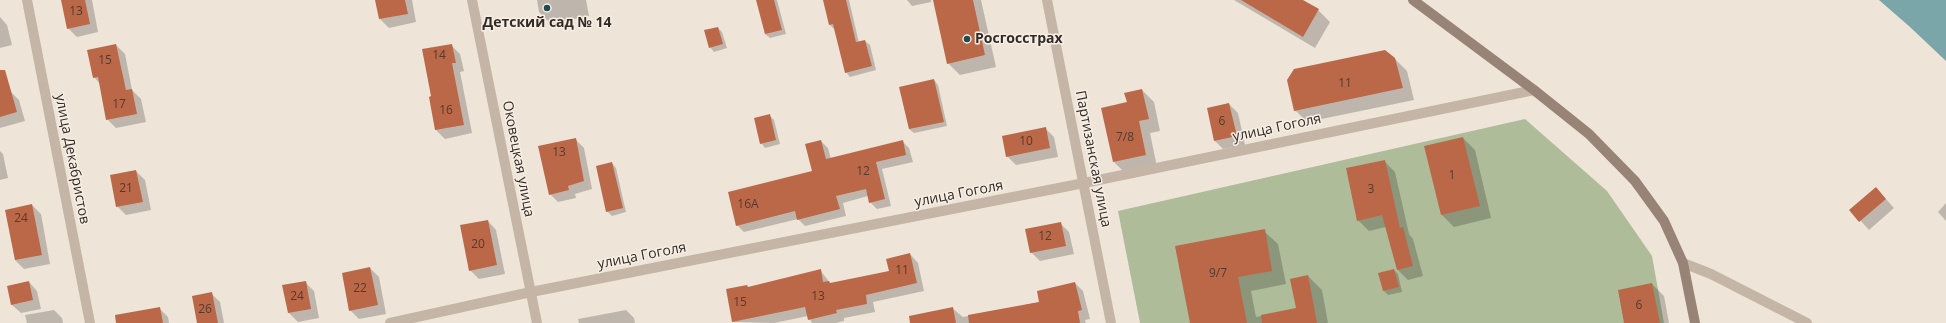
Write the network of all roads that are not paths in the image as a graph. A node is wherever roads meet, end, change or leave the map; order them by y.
1 (26, 0) edge
2 (472, 0) edge
3 (1047, 0) edge
4 (1413, 0) edge
5 (1534, 90) junction
6 (1084, 183) junction
7 (1683, 263) junction
8 (531, 292) junction
9 (90, 323) edge
10 (390, 323) edge
11 (537, 323) edge
12 (1111, 323) edge
13 (1695, 323) edge
14 (1807, 323) edge

1 - 9 street, улица Декабристов
2 - 8 street, Оковецкая улица
3 - 6 street, Партизанская улица
4 - 5 street
5 - 6 street, улица Гоголя
5 - 7 street
6 - 8 street, улица Гоголя
6 - 12 street, Партизанская улица
7 - 13 street
7 - 14 street
8 - 10 street, улица Гоголя
8 - 11 street, Оковецкая улица

